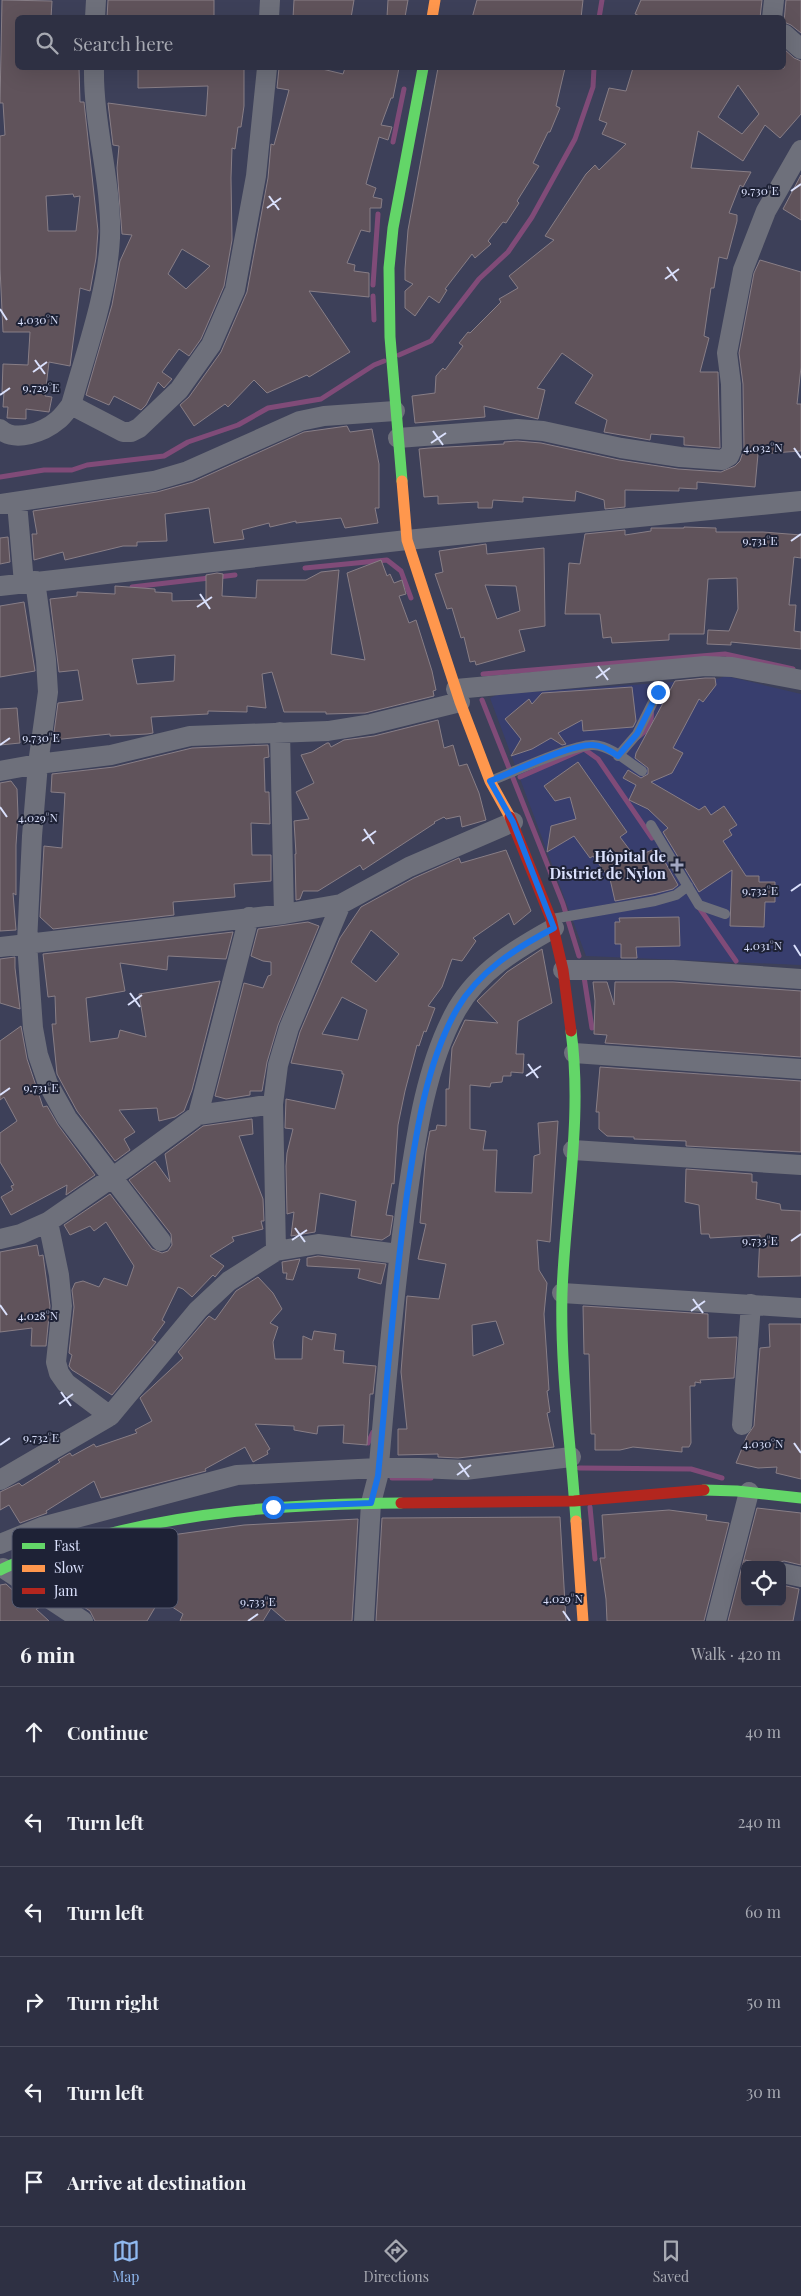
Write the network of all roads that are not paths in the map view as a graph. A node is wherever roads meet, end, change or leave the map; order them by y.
1 (96, 0) edge
2 (270, 0) edge
3 (435, 0) edge
4 (774, 0) edge
5 (95, 15) edge
6 (269, 15) edge
7 (432, 15) edge
8 (772, 15) edge
9 (786, 36) edge
10 (801, 50) edge
11 (94, 70) edge
12 (267, 70) edge
13 (423, 70) edge
14 (801, 150) edge
15 (71, 405) junction
16 (395, 405) junction
17 (0, 429) edge
18 (398, 438) junction
19 (801, 501) edge
20 (8, 503) edge
21 (407, 540) junction
22 (30, 582) junction
23 (0, 586) edge
24 (801, 680) edge
25 (658, 692) dead end
26 (458, 695) junction
27 (280, 732) junction
28 (618, 756) junction
29 (38, 764) junction
30 (0, 771) edge
31 (642, 771) dead end
32 (490, 781) junction
33 (513, 822) junction
34 (651, 825) dead end
35 (688, 886) junction
36 (341, 904) junction
37 (284, 914) junction
38 (725, 914) dead end
39 (249, 917) junction
40 (552, 924) junction
41 (27, 943) junction
42 (0, 947) edge
43 (563, 970) junction
44 (801, 979) edge
45 (574, 1053) junction
46 (801, 1069) edge
47 (273, 1104) junction
48 (198, 1115) junction
49 (573, 1150) junction
50 (801, 1165) edge
51 (113, 1177) junction
52 (48, 1222) junction
53 (0, 1239) edge
54 (161, 1241) dead end
55 (276, 1251) junction
56 (399, 1254) junction
57 (562, 1293) junction
58 (751, 1304) junction
59 (801, 1308) edge
60 (110, 1416) junction
61 (742, 1425) dead end
62 (572, 1465) junction
63 (0, 1480) edge
64 (376, 1483) junction
65 (749, 1492) junction
66 (801, 1498) edge
67 (576, 1501) junction
68 (40, 1528) edge
69 (128, 1528) edge
70 (12, 1539) edge
71 (0, 1544) edge
72 (738, 1564) edge
73 (786, 1574) edge
74 (801, 1577) edge
75 (63, 1608) edge
76 (83, 1621) edge
77 (364, 1621) edge
78 (583, 1621) edge
79 (716, 1621) edge

1 - 5 street
2 - 6 street
3 - 7 street
4 - 8 street
9 - 10 street
11 - 15 street
12 - 15 street
13 - 16 street
14 - 18 street
15 - 17 street
16 - 18 street
16 - 20 street
18 - 21 street
19 - 21 street
20 - 22 street
21 - 22 street
21 - 26 street
22 - 23 street
22 - 29 street
24 - 26 street
25 - 28 lane
26 - 27 street
26 - 32 street
27 - 29 street
27 - 37 street
28 - 31 lane
28 - 32 lane
29 - 30 street
29 - 41 street
32 - 33 street
33 - 36 street
33 - 40 street
34 - 35 lane
35 - 38 lane
35 - 40 lane
36 - 37 street
36 - 47 street
37 - 39 street
39 - 41 street
39 - 48 street
40 - 43 street
40 - 56 street
41 - 42 street
41 - 51 street
43 - 44 street
43 - 45 street
45 - 46 street
45 - 49 street
47 - 48 street
47 - 55 street
48 - 51 street
49 - 50 street
49 - 57 street
51 - 52 street
51 - 54 street
52 - 53 street
52 - 60 street
55 - 56 street
55 - 60 street
56 - 64 street
57 - 58 street
57 - 62 street
58 - 59 street
58 - 61 street
60 - 63 street
62 - 64 street
62 - 67 street
64 - 67 street
64 - 68 street
64 - 69 street
64 - 77 street
65 - 66 street
65 - 67 street
65 - 72 street
67 - 78 street
70 - 71 street
72 - 79 street
73 - 74 street
75 - 76 street

